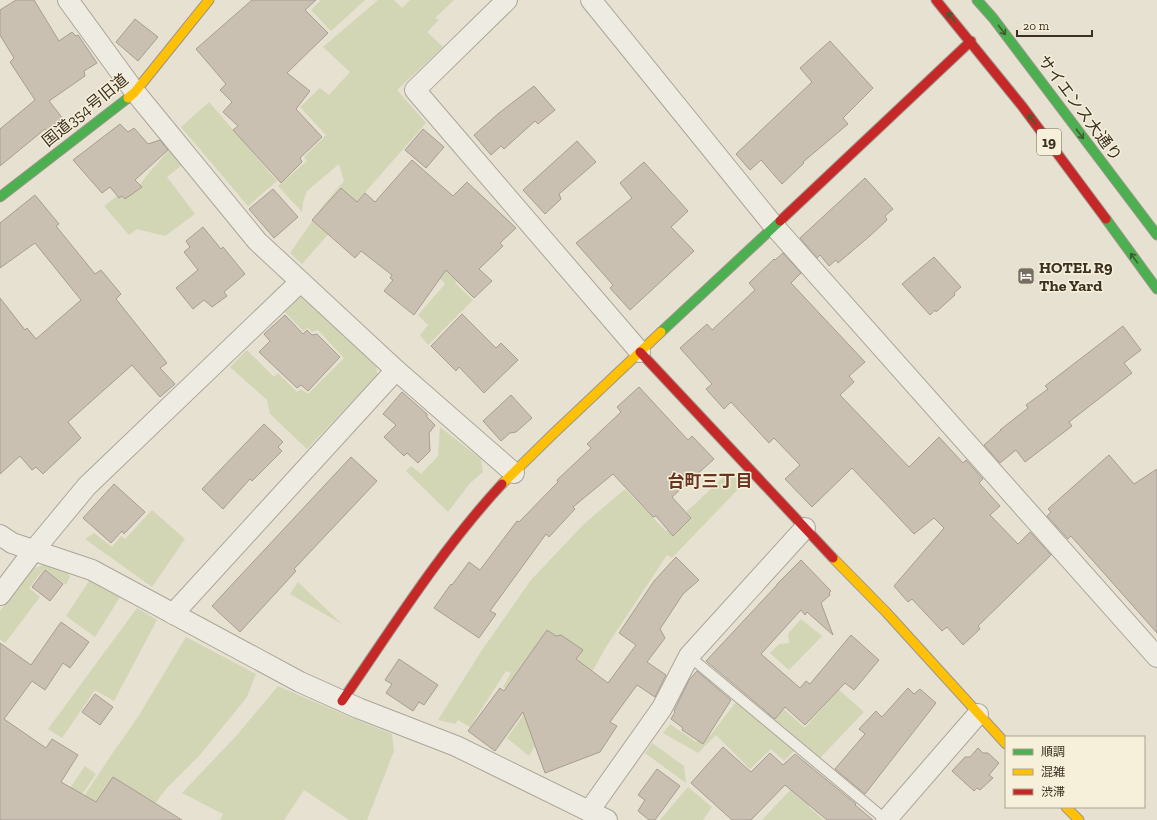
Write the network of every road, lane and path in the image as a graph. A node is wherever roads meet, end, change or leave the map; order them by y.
1 (68, 0) edge
2 (209, 0) edge
3 (507, 0) edge
4 (591, 0) edge
5 (936, 0) edge
6 (977, 0) edge
7 (971, 41) junction
8 (135, 92) junction
9 (0, 197) edge
10 (774, 226) junction
11 (1157, 235) edge
12 (300, 282) junction
13 (1157, 289) edge
14 (640, 352) junction
15 (396, 370) junction
16 (514, 473) junction
17 (805, 528) junction
18 (0, 535) edge
19 (34, 550) junction
20 (0, 595) edge
21 (173, 614) junction
22 (689, 656) junction
23 (1157, 657) edge
24 (342, 701) junction
25 (978, 714) junction
26 (1005, 743) edge
27 (1067, 808) edge
28 (589, 811) junction
29 (607, 820) edge
30 (886, 820) edge
31 (1079, 820) edge

1 - 8 street
2 - 8 street, 国道354号旧道
3 - 14 street
4 - 10 street
7 -> 5 street, 19
6 -> 11 street, サイエンス大通り / 19
7 - 10 street
13 -> 7 street, 19
8 - 9 street, 国道354号旧道
8 - 12 street
10 - 14 street
10 - 23 street
12 - 15 street
12 - 19 street
14 - 16 street
14 - 17 street
15 - 16 street
15 - 21 street
16 - 24 street
17 - 22 street
17 - 25 street
18 - 19 street
19 - 20 street
19 - 21 street
21 - 24 street
22 - 28 street
22 - 30 lane
24 - 28 street
25 - 26 street
25 - 30 street
27 - 31 street
28 - 29 street

